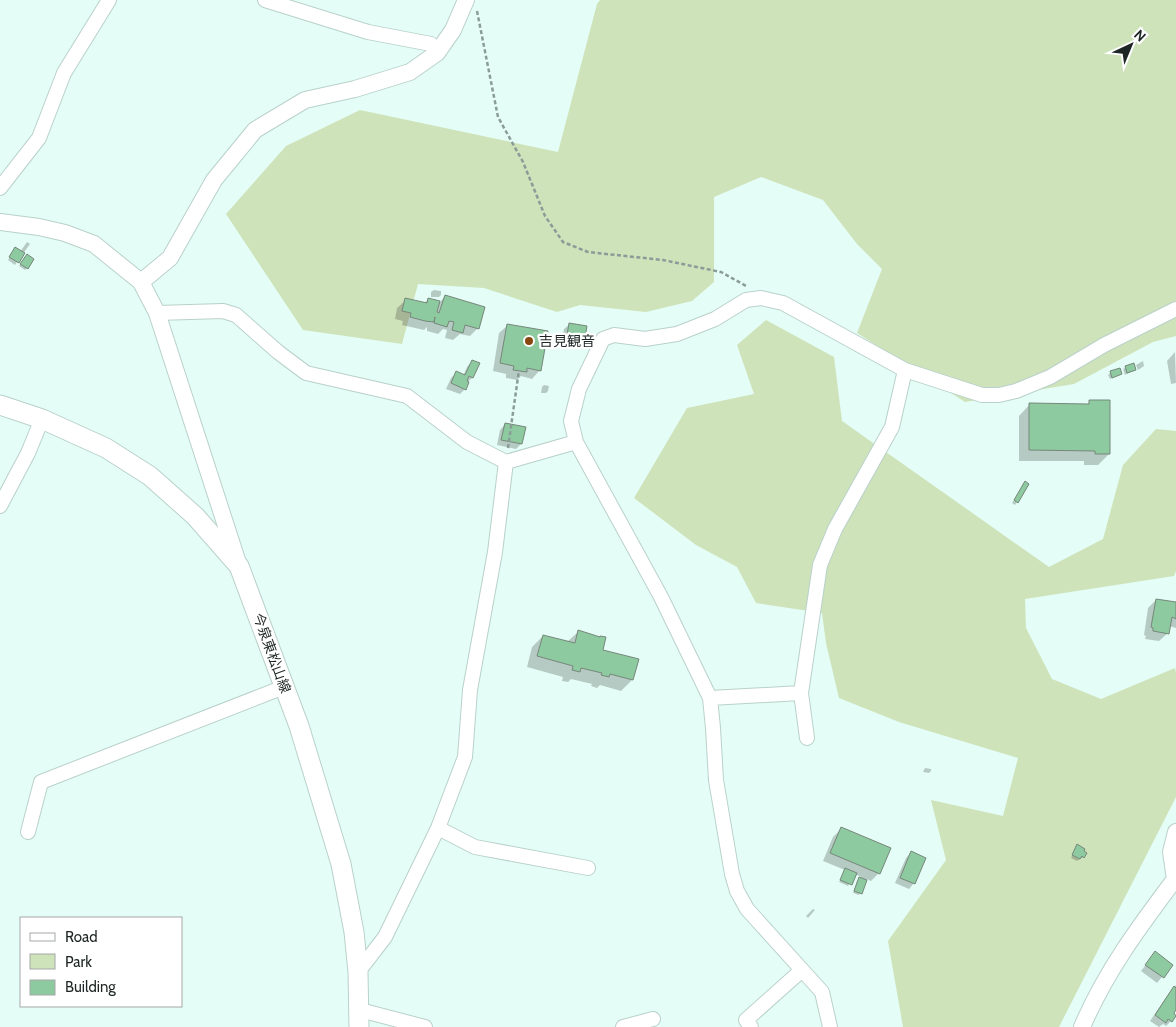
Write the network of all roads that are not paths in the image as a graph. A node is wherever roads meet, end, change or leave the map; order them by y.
1 (109, 0) edge
2 (265, 0) edge
3 (472, 5) edge
4 (436, 54) junction
5 (0, 188) edge
6 (0, 222) edge
7 (141, 282) junction
8 (1176, 310) edge
9 (156, 313) junction
10 (905, 370) junction
11 (0, 405) edge
12 (42, 418) junction
13 (576, 442) junction
14 (506, 462) junction
15 (0, 506) edge
16 (239, 566) junction
17 (284, 687) junction
18 (801, 693) junction
19 (710, 698) junction
20 (807, 738) dead end
21 (438, 828) junction
22 (28, 832) dead end
23 (1176, 832) edge
24 (588, 868) dead end
25 (1176, 879) edge
26 (802, 970) junction
27 (358, 972) junction
28 (359, 1018) edge
29 (653, 1019) dead end
30 (425, 1027) edge
31 (623, 1027) edge
32 (751, 1027) edge
33 (830, 1027) edge
34 (1082, 1027) edge

1 - 5 street
2 - 4 street
3 - 4 street
4 - 7 street
6 - 7 street
7 - 9 street
8 - 10 street
9 - 14 street
9 - 16 street
10 - 13 street
10 - 18 street
11 - 12 main road, 今泉東松山線
12 - 15 street
12 - 16 main road, 今泉東松山線
13 - 14 street
13 - 19 street
14 - 21 street
16 - 17 main road, 今泉東松山線
17 - 22 street
17 - 27 main road, 今泉東松山線
18 - 19 street
18 - 20 street
19 - 26 street
21 - 24 street
21 - 27 street
23 - 25 street
25 - 34 street
26 - 32 street
26 - 33 street
27 - 28 main road, 今泉東松山線
28 - 30 street
29 - 31 street

